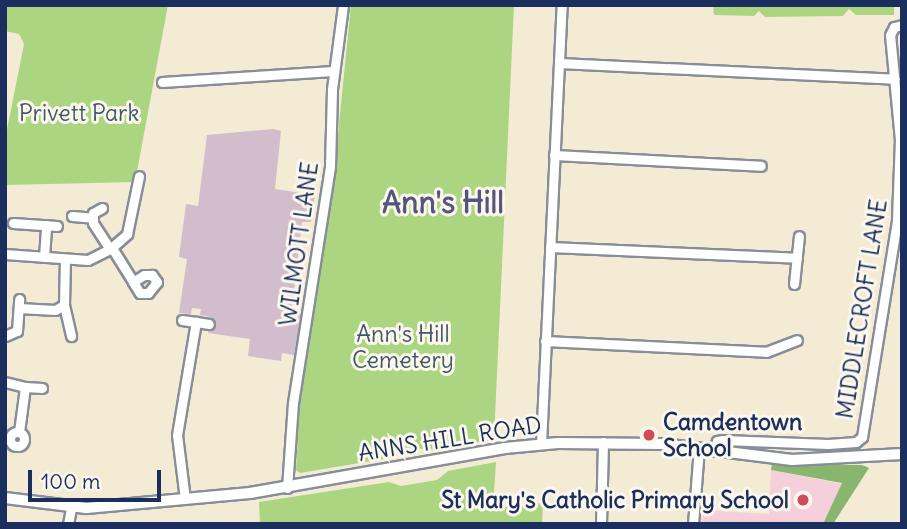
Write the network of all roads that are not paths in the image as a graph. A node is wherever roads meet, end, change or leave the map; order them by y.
1 (343, 5) edge
2 (562, 5) edge
3 (902, 25) edge
4 (559, 63) junction
5 (333, 71) junction
6 (895, 79) junction
7 (162, 82) dead end
8 (901, 140) edge
9 (554, 155) junction
10 (761, 166) dead end
11 (139, 176) dead end
12 (102, 208) dead end
13 (72, 216) dead end
14 (93, 218) junction
15 (900, 220) edge
16 (13, 223) dead end
17 (799, 236) dead end
18 (550, 247) junction
19 (111, 249) junction
20 (5, 254) edge
21 (44, 257) junction
22 (797, 258) junction
23 (65, 259) junction
24 (133, 282) dead end
25 (794, 284) dead end
26 (64, 305) junction
27 (182, 320) dead end
28 (195, 322) junction
29 (209, 324) dead end
30 (5, 336) edge
31 (71, 336) dead end
32 (797, 340) dead end
33 (545, 341) junction
34 (5, 382) edge
35 (25, 387) junction
36 (42, 388) dead end
37 (19, 432) dead end
38 (603, 442) junction
39 (541, 444) junction
40 (699, 448) junction
41 (714, 450) junction
42 (902, 454) edge
43 (287, 488) junction
44 (5, 498) edge
45 (185, 499) junction
46 (71, 508) junction
47 (68, 524) edge
48 (601, 524) edge
49 (693, 524) edge

1 - 5 street, WILMOTT LANE
2 - 4 street
3 - 6 street, MIDDLECROFT LANE
4 - 6 street
4 - 9 street
5 - 7 street
5 - 43 street, WILMOTT LANE
6 - 8 street, MIDDLECROFT LANE
8 - 15 street, MIDDLECROFT LANE
9 - 10 street
9 - 18 street
11 - 19 street
12 - 14 street
13 - 14 street
14 - 19 street
15 - 41 street, MIDDLECROFT LANE
16 - 21 street
17 - 22 street
18 - 22 street
18 - 33 street
19 - 23 street
19 - 24 street
20 - 21 street
21 - 23 street
22 - 25 street
23 - 26 street
26 - 30 street
26 - 31 street
27 - 28 street
28 - 29 street
28 - 45 street
32 - 33 street
33 - 39 street
34 - 35 street
35 - 36 street
35 - 37 street
38 - 39 street, ANNS HILL ROAD
38 - 40 street, ANNS HILL ROAD
38 - 48 street
39 - 43 street, ANNS HILL ROAD
40 - 41 street, ANNS HILL ROAD
40 - 49 street
41 - 42 street, ANNS HILL ROAD
43 - 45 street, ANNS HILL ROAD
44 - 46 street, ANNS HILL ROAD
45 - 46 street, ANNS HILL ROAD
46 - 47 street

